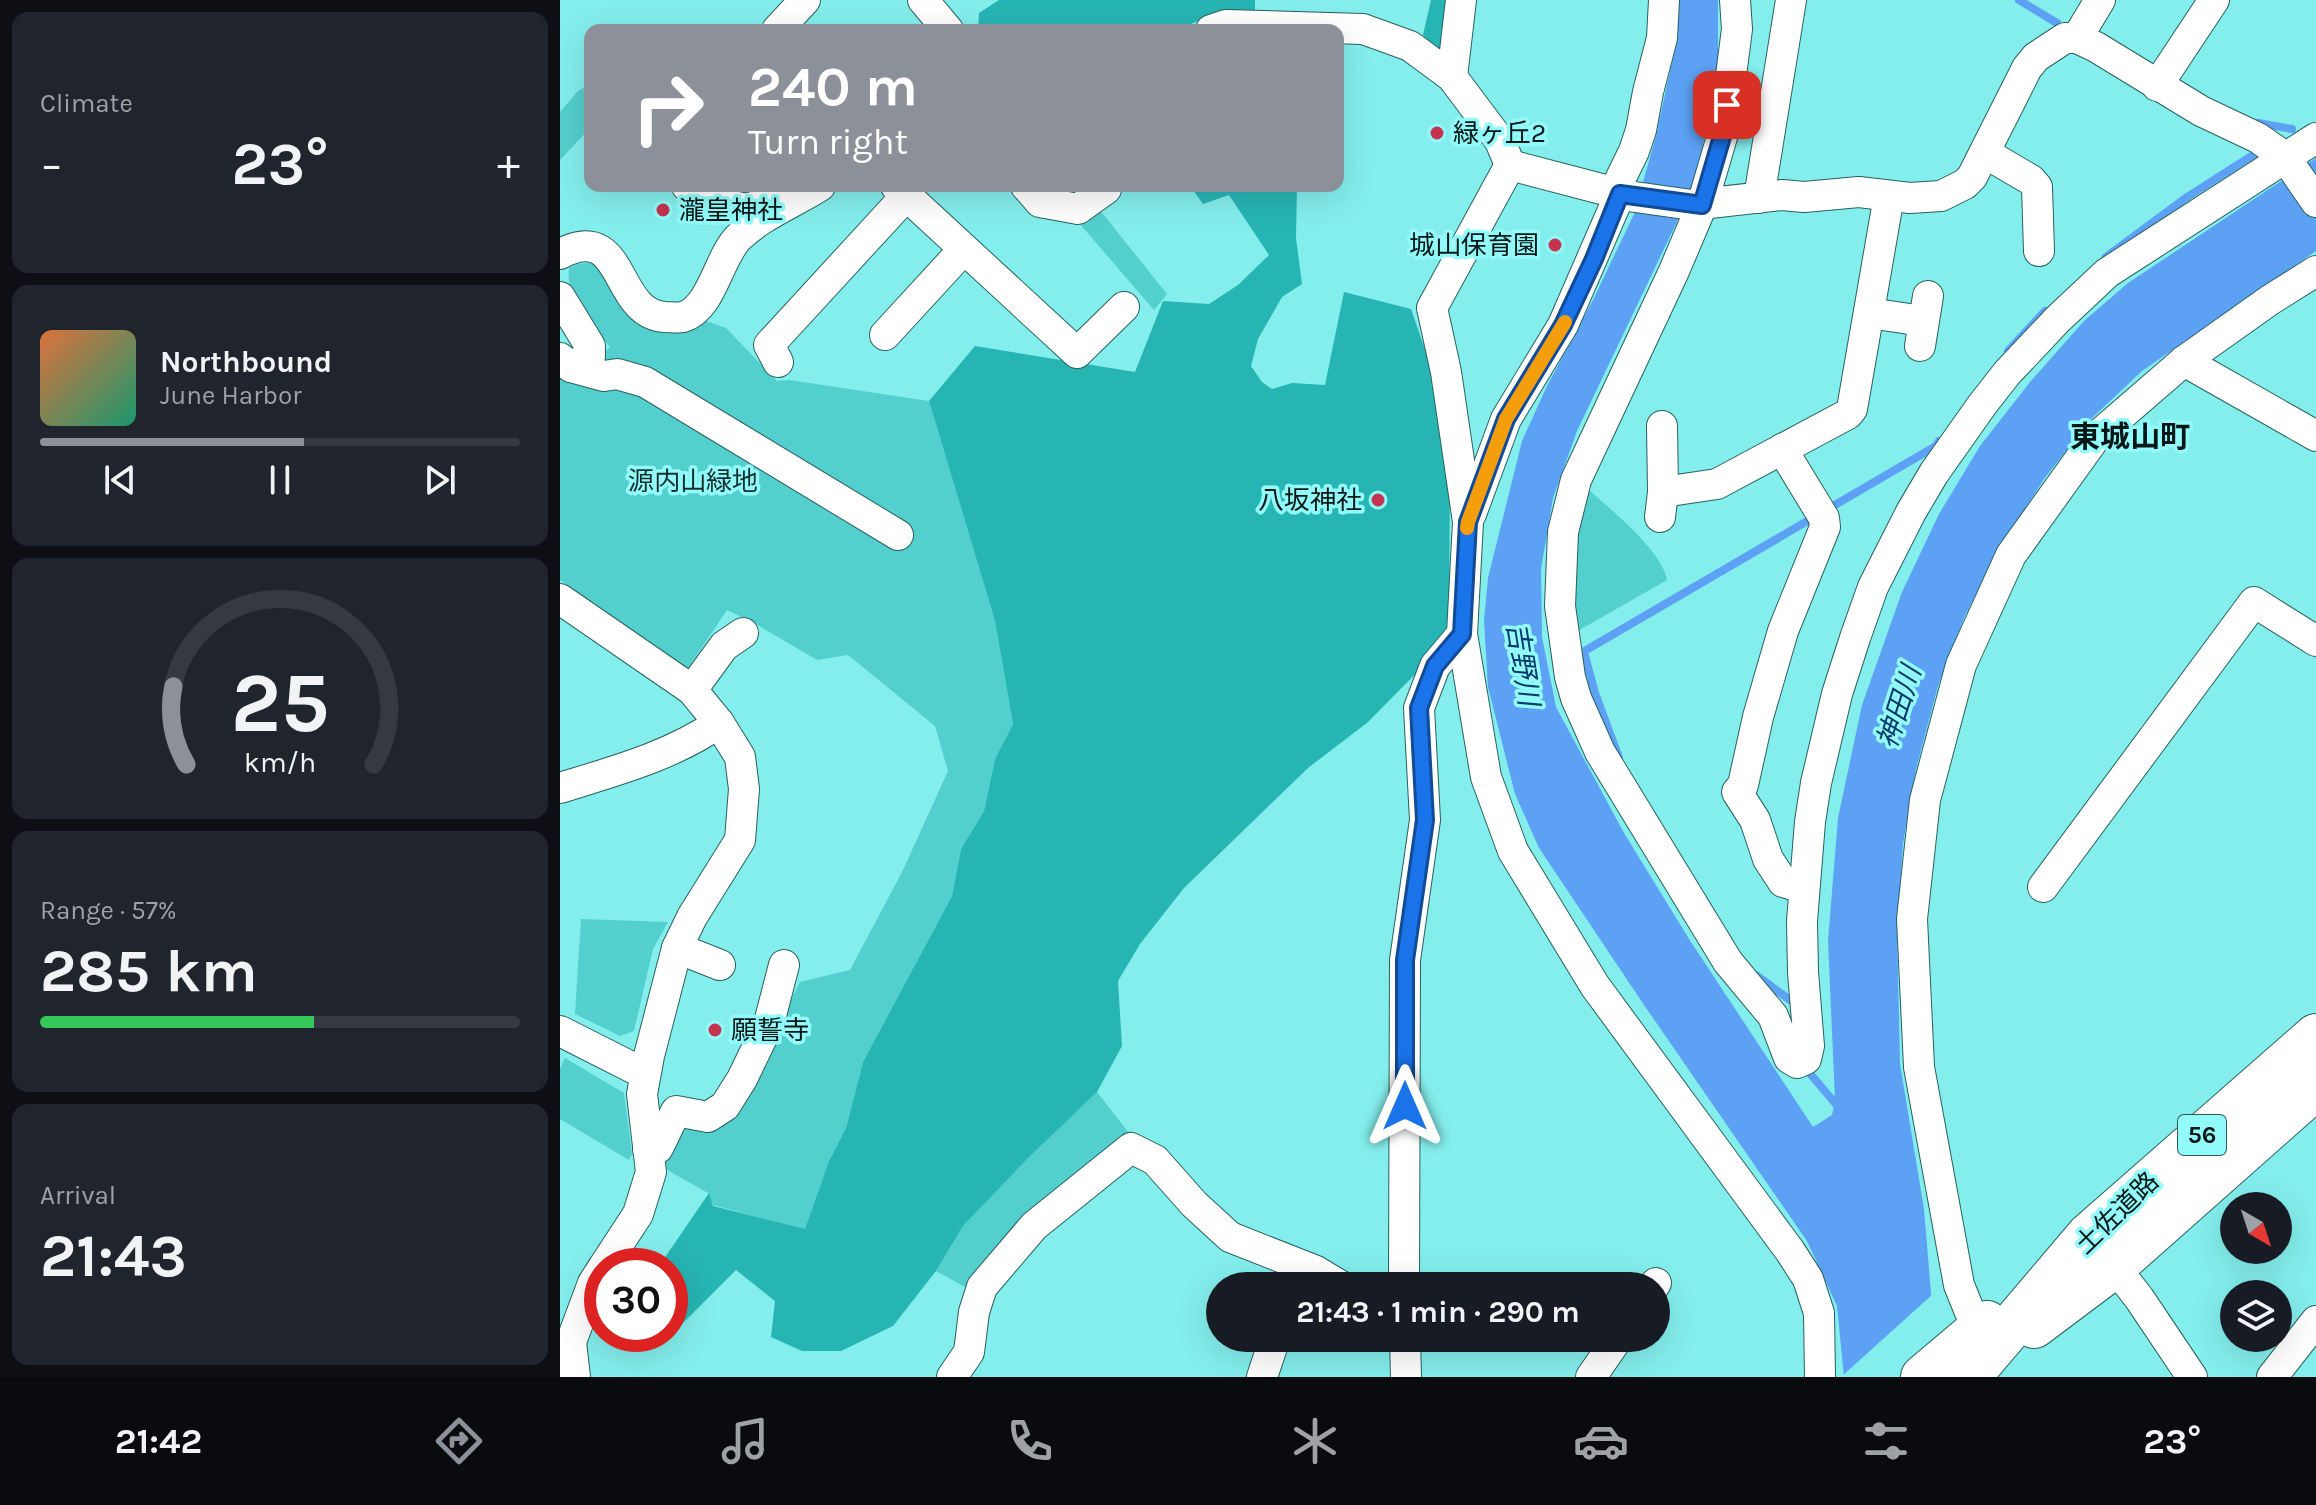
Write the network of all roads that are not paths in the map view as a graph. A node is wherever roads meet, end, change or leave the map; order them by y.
1 (805, 0) edge
2 (923, 0) edge
3 (1461, 0) edge
4 (1664, 0) edge
5 (1735, 0) edge
6 (1791, 0) edge
7 (2100, 0) edge
8 (2214, 0) edge
9 (783, 24) edge
10 (943, 24) edge
11 (1344, 28) edge
12 (2077, 38) junction
13 (1452, 77) junction
14 (2157, 86) junction
15 (2316, 138) edge
16 (1985, 153) junction
17 (2289, 162) junction
18 (1510, 165) junction
19 (697, 192) edge
20 (802, 192) edge
21 (810, 192) edge
22 (900, 192) edge
23 (902, 192) edge
24 (1031, 192) edge
25 (1102, 192) edge
26 (1620, 194) junction
27 (1889, 196) junction
28 (1759, 198) junction
29 (2316, 202) edge
30 (1697, 205) junction
31 (964, 249) junction
32 (2039, 251) dead end
33 (560, 254) edge
34 (2316, 271) edge
35 (560, 297) edge
36 (1124, 307) dead end
37 (1869, 313) junction
38 (1924, 321) dead end
39 (885, 335) dead end
40 (2184, 361) junction
41 (566, 362) edge
42 (778, 362) dead end
43 (1662, 426) dead end
44 (2316, 436) edge
45 (1782, 449) junction
46 (1468, 522) junction
47 (898, 535) dead end
48 (560, 599) edge
49 (743, 633) dead end
50 (1462, 634) junction
51 (2316, 641) edge
52 (692, 690) junction
53 (719, 723) junction
54 (560, 788) edge
55 (2043, 887) dead end
56 (1803, 888) junction
57 (677, 948) junction
58 (720, 965) dead end
59 (784, 965) dead end
60 (560, 1031) edge
61 (2316, 1036) edge
62 (645, 1074) junction
63 (2310, 1103) edge
64 (648, 1149) junction
65 (616, 1248) edge
66 (2102, 1251) junction
67 (1289, 1272) edge
68 (1404, 1272) edge
69 (584, 1307) edge
70 (2316, 1321) edge
71 (1270, 1352) edge
72 (1405, 1352) edge
73 (1608, 1352) edge
74 (1966, 1364) edge
75 (575, 1377) edge
76 (952, 1377) edge
77 (1262, 1377) edge
78 (1406, 1377) edge
79 (1591, 1377) edge
80 (1820, 1377) edge
81 (2192, 1377) edge
82 (2272, 1377) edge

1 - 9 street
2 - 10 street
3 - 13 street
4 - 26 street
5 - 30 street
6 - 28 street
7 - 12 street
8 - 14 street
11 - 13 street
12 - 14 street
12 - 16 street
13 - 18 street
14 - 17 street
15 - 17 street
16 - 27 street
16 - 32 street
17 - 29 street
17 - 56 street
18 - 26 street
18 - 46 street
19 - 20 street
21 - 33 street
22 - 42 street
23 - 31 street
24 - 25 street
26 - 30 street
26 - 46 street
27 - 28 street
27 - 37 street
28 - 30 street
30 - 56 street
31 - 36 street
31 - 39 street
34 - 40 street
35 - 41 street
37 - 38 street
37 - 45 street
40 - 44 street
40 - 74 street
41 - 47 street
43 - 45 street
45 - 56 street
46 - 50 street
48 - 52 street
49 - 52 street
50 - 68 street
50 - 80 street
51 - 55 street
52 - 53 street
53 - 54 street
53 - 57 street
57 - 58 street
57 - 62 street
59 - 64 street
60 - 62 street
61 - 66 highway, 土佐道路 / 56
62 - 64 street
63 - 66 highway, 土佐道路 / 56
64 - 65 street
66 - 74 highway, 土佐道路 / 56
66 - 81 street
67 - 76 street
69 - 75 street
70 - 82 street
71 - 77 street
72 - 78 street
73 - 79 street

